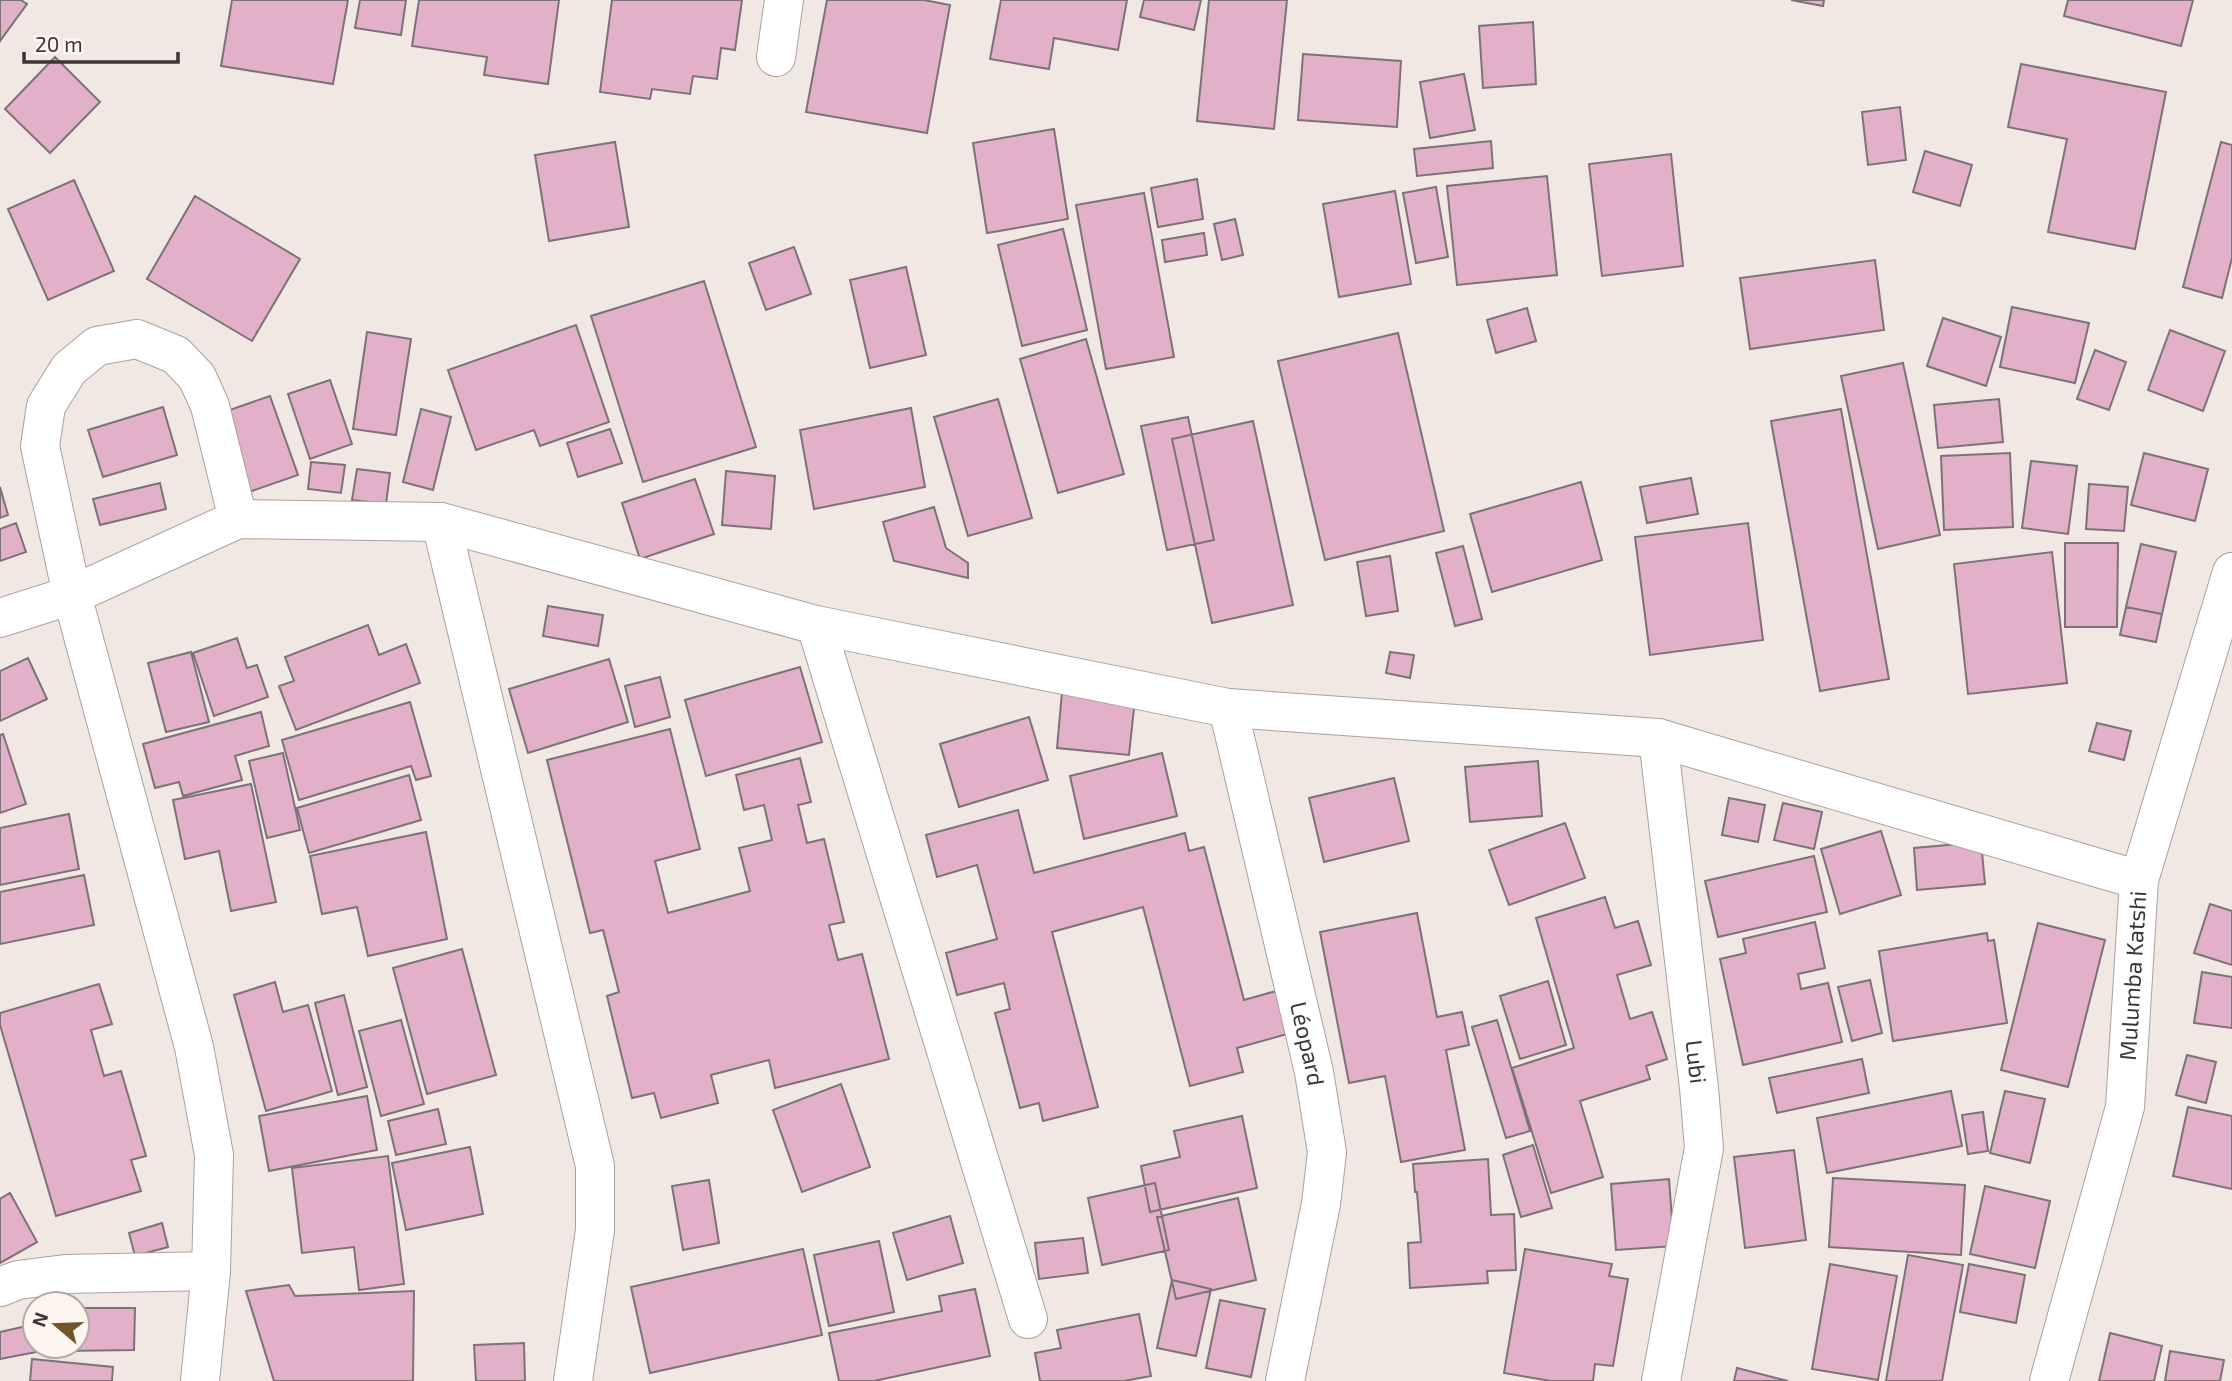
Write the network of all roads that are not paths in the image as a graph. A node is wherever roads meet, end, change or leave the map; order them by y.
1 (783, 0) edge
2 (776, 57) dead end
3 (238, 519) junction
4 (442, 522) junction
5 (2232, 572) edge
6 (72, 595) junction
7 (0, 618) edge
8 (816, 625) junction
9 (1228, 708) junction
10 (1658, 738) junction
11 (2139, 880) junction
12 (211, 1271) junction
13 (0, 1287) edge
14 (1028, 1319) dead end
15 (200, 1381) edge
16 (573, 1381) edge
17 (1285, 1381) edge
18 (1661, 1381) edge
19 (2049, 1381) edge

1 - 2 street
3 - 4 street
3 - 6 street
3 - 6 street
4 - 8 street
4 - 16 street
5 - 11 street, Mulumba Katshi
6 - 7 street
6 - 12 street
8 - 9 street
8 - 14 street
9 - 10 street
9 - 17 street, Léopard
10 - 11 street
10 - 18 street, Lubi
11 - 19 street, Mulumba Katshi
12 - 13 street
12 - 15 street

